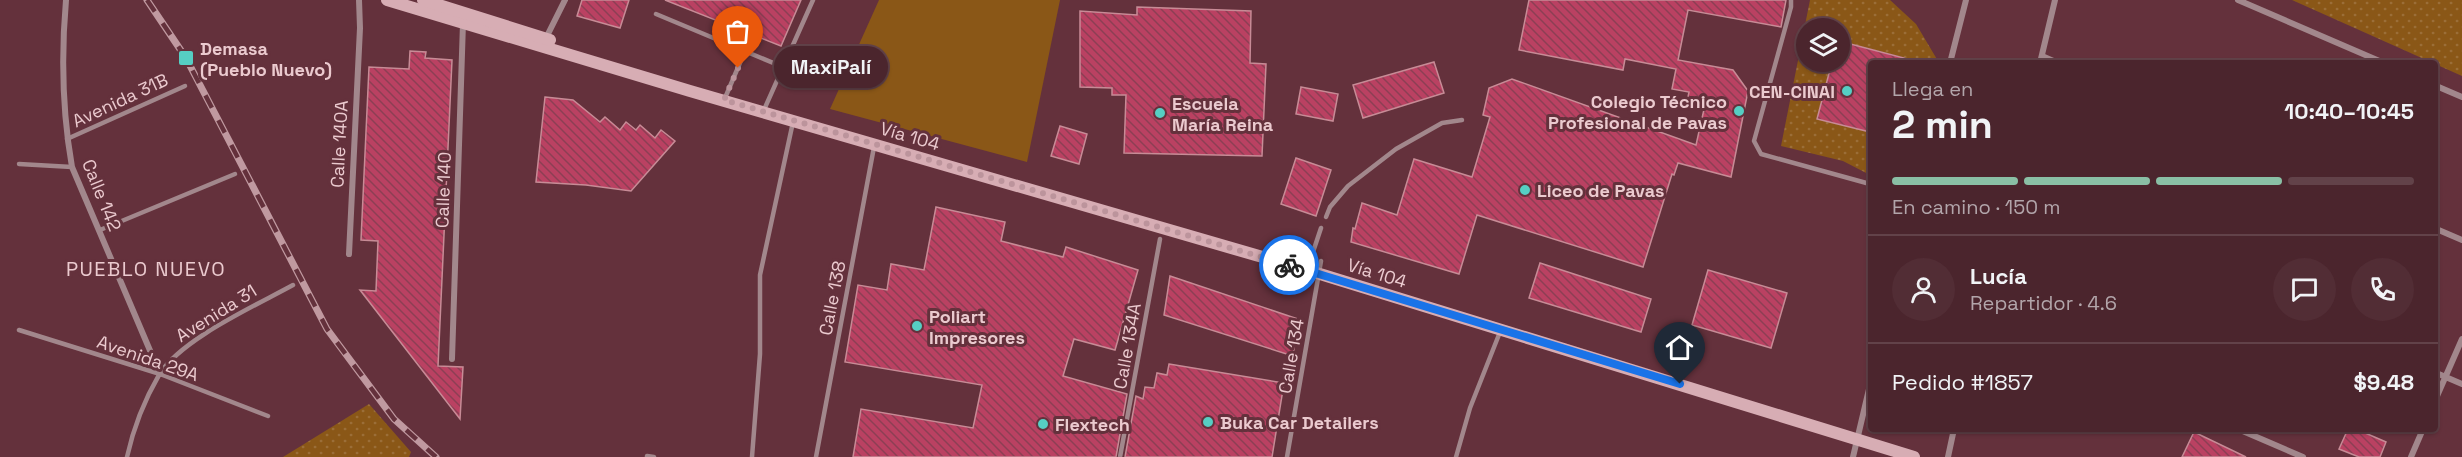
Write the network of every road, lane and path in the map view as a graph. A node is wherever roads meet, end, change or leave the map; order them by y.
1 (66, 0) edge
2 (359, 0) edge
3 (387, 0) edge
4 (423, 0) edge
5 (565, 0) edge
6 (813, 0) edge
7 (1791, 0) edge
8 (1966, 0) edge
9 (2055, 0) edge
10 (2238, 0) edge
11 (656, 14) dead end
12 (463, 23) junction
13 (544, 42) junction
14 (745, 51) junction
15 (2041, 59) edge
16 (1951, 60) edge
17 (2377, 60) edge
18 (783, 67) junction
19 (185, 86) dead end
20 (2438, 87) edge
21 (2462, 97) edge
22 (724, 100) junction
23 (762, 111) junction
24 (794, 120) junction
25 (1462, 120) dead end
26 (68, 139) junction
27 (874, 144) junction
28 (19, 164) dead end
29 (72, 167) junction
30 (235, 174) dead end
31 (1868, 183) edge
32 (1326, 216) dead end
33 (1321, 228) dead end
34 (100, 230) junction
35 (2438, 230) edge
36 (1160, 239) dead end
37 (2462, 240) edge
38 (349, 254) dead end
39 (1321, 261) dead end
40 (1313, 272) junction
41 (293, 285) dead end
42 (19, 330) dead end
43 (1502, 330) junction
44 (2462, 339) edge
45 (452, 359) dead end
46 (160, 374) junction
47 (2438, 374) edge
48 (2446, 377) junction
49 (2462, 384) edge
50 (1868, 393) edge
51 (2438, 394) edge
52 (268, 416) dead end
53 (1953, 432) edge
54 (2245, 432) edge
55 (2422, 432) edge
56 (1857, 439) junction
57 (647, 456) edge
58 (127, 457) edge
59 (654, 457) edge
60 (752, 457) edge
61 (816, 457) edge
62 (1120, 457) edge
63 (1287, 457) edge
64 (1456, 457) edge
65 (1852, 457) edge
66 (1914, 457) edge
67 (1948, 457) edge
68 (2303, 457) edge
69 (2410, 457) edge

1 - 26 street, Calle 142
2 - 38 street, Calle 140A
3 - 12 main road, Vía 104
4 - 13 main road, Vía 104
5 - 13 street
6 - 18 lane
7 - 31 lane
8 - 16 street
9 - 15 street
10 - 17 street
11 - 14 lane
12 - 13 main road, Vía 104
12 - 45 street, Calle 140
13 - 22 main road, Vía 104
14 - 18 lane
14 - 22 lane
18 - 23 lane
19 - 26 lane, Avenida 31B
20 - 21 street
22 - 23 main road, Vía 104
23 - 24 main road, Vía 104
24 - 27 main road, Vía 104
24 - 60 lane
25 - 32 lane
26 - 29 street, Calle 142
27 - 40 main road, Vía 104
27 - 61 lane, Calle 138
28 - 29 lane
29 - 34 street, Calle 142
30 - 34 lane
33 - 40 lane
34 - 46 street, Calle 142
35 - 37 street
36 - 62 lane, Calle 134A
39 - 40 lane, Calle 134
40 - 43 main road, Vía 104
40 - 63 lane, Calle 134
41 - 46 lane, Avenida 31
42 - 46 lane, Avenida 29A
43 - 56 main road, Vía 104
43 - 64 lane
44 - 48 street
46 - 52 lane, Avenida 29A
46 - 58 lane
47 - 48 street
48 - 49 street
48 - 51 street
50 - 56 street
53 - 67 street
54 - 68 street
55 - 69 street
56 - 65 street
56 - 66 main road, Vía 104
57 - 59 lane

